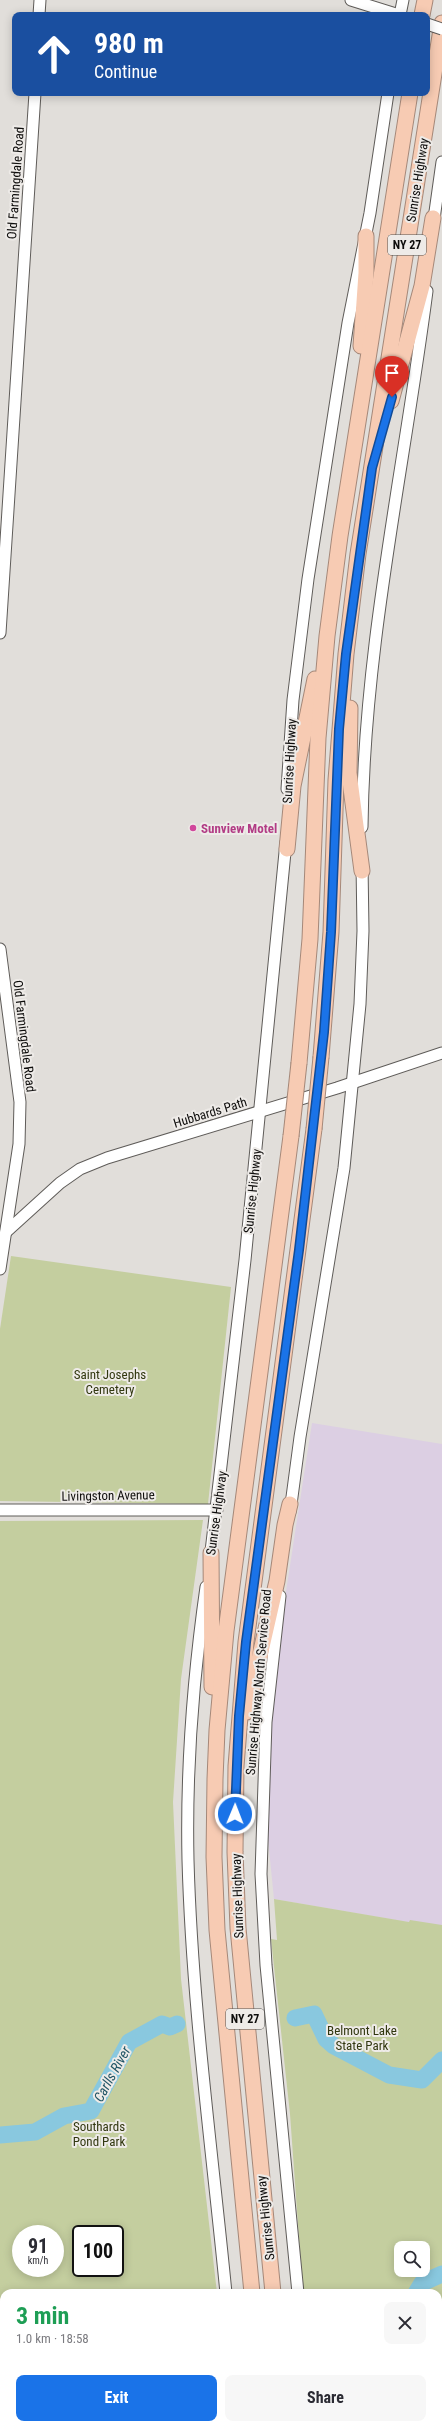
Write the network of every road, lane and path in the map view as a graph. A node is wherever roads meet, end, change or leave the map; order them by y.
1 (40, 0) edge
2 (351, 0) edge
3 (403, 0) edge
4 (425, 0) edge
5 (39, 12) edge
6 (390, 12) edge
7 (400, 12) edge
8 (423, 12) edge
9 (442, 23) edge
10 (430, 25) edge
11 (442, 29) edge
12 (35, 96) edge
13 (388, 96) edge
14 (410, 96) edge
15 (442, 162) edge
16 (433, 218) junction
17 (366, 236) junction
18 (357, 429) junction
19 (372, 468) junction
20 (0, 633) edge
21 (327, 636) junction
22 (346, 654) junction
23 (287, 849) junction
24 (362, 871) junction
25 (0, 949) edge
26 (442, 1053) edge
27 (353, 1083) junction
28 (260, 1111) junction
29 (6, 1232) junction
30 (0, 1269) edge
31 (290, 1504) junction
32 (0, 1510) edge
33 (217, 1510) junction
34 (211, 1553) junction
35 (216, 1754) junction
36 (236, 1766) junction
37 (226, 2289) edge
38 (252, 2289) edge
39 (273, 2289) edge
40 (298, 2289) edge

1 - 5 main road
2 - 6 main road
3 - 7 main road
4 - 8 highway
9 - 19 highway, Sunrise Highway / NY 27
10 - 11 main road, bridge
12 - 20 main road, Old Farmingdale Road
13 - 17 main road, Sunrise Highway
14 - 18 highway, Sunrise Highway / NY 27
15 - 16 main road, Sunrise Highway
16 - 19 highway
16 - 24 main road, Sunrise Highway
17 - 18 highway
17 - 23 main road, Sunrise Highway
18 - 21 highway, Sunrise Highway / NY 27
19 - 22 highway, Sunrise Highway / NY 27
21 - 23 highway
21 - 35 highway, Sunrise Highway / NY 27, bridge
22 - 24 highway
22 - 36 highway, Sunrise Highway / NY 27, bridge
23 - 28 main road, Sunrise Highway
24 - 27 main road, Sunrise Highway
25 - 29 main road, Old Farmingdale Road
26 - 27 main road, Hubbards Path
27 - 28 main road, Hubbards Path
27 - 31 main road, Sunrise Highway
28 - 29 main road, Hubbards Path
28 - 33 main road, Sunrise Highway
29 - 30 main road, Old Farmingdale Road
31 - 36 highway
31 - 40 main road, Sunrise Highway North Service Road
32 - 33 main road, Livingston Avenue
33 - 34 main road, Sunrise Highway
34 - 35 highway
34 - 37 main road, Sunrise Highway
35 - 38 highway, Sunrise Highway / NY 27
36 - 39 highway, Sunrise Highway / NY 27

